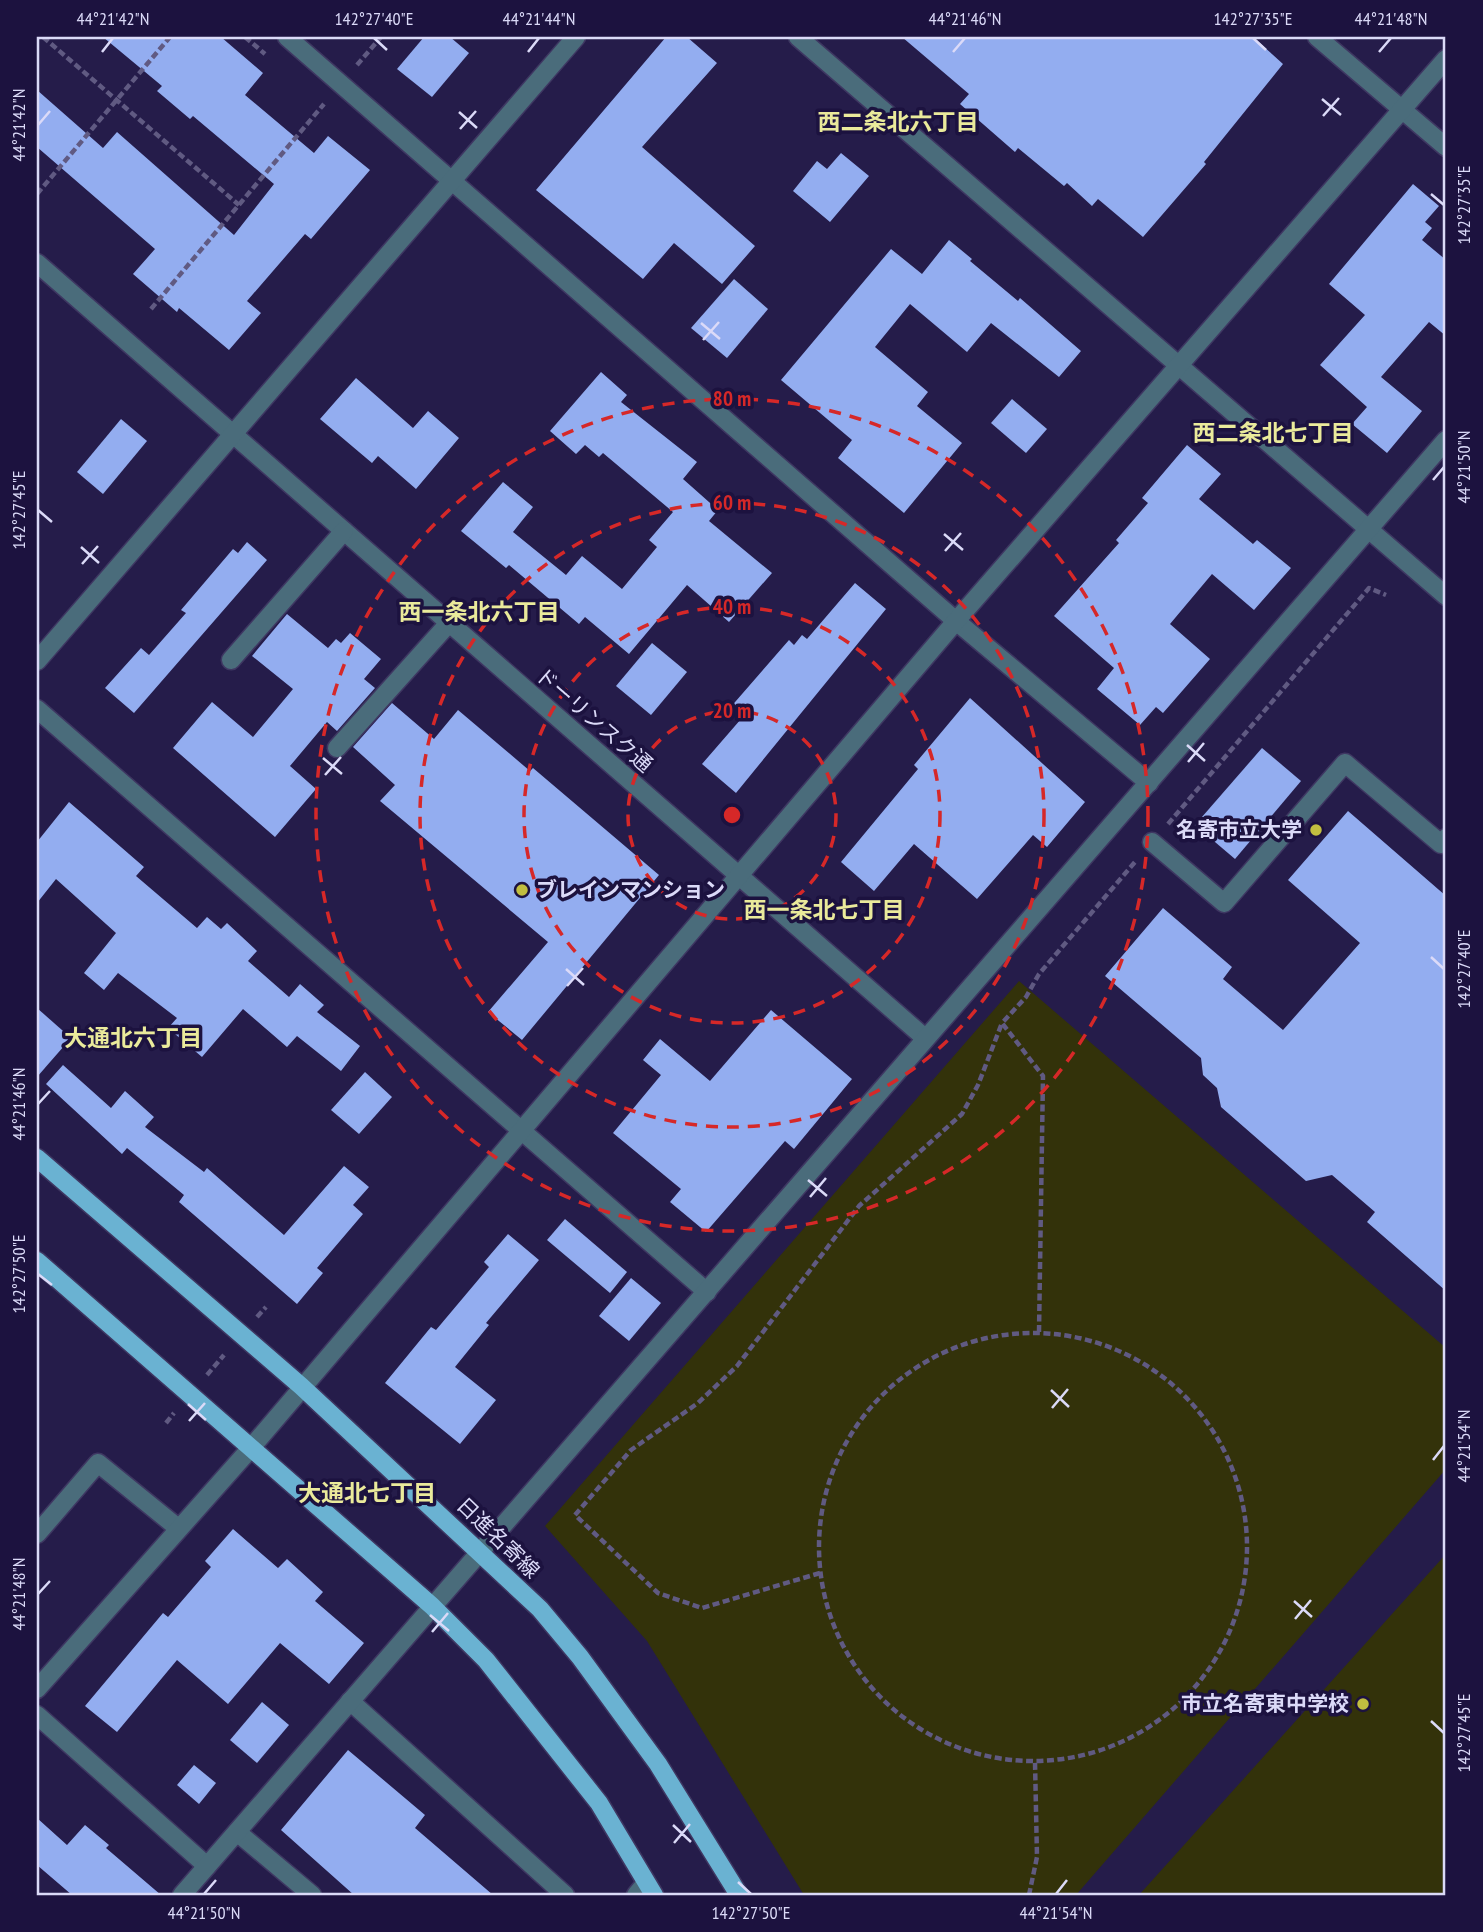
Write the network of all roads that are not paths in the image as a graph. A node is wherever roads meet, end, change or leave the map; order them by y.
1 (287, 37) edge
2 (576, 37) edge
3 (798, 37) edge
4 (1317, 37) edge
5 (1446, 59) edge
6 (1402, 109) junction
7 (1446, 147) edge
8 (453, 180) junction
9 (37, 263) edge
10 (1179, 365) junction
11 (234, 434) junction
12 (1446, 440) edge
13 (1370, 529) junction
14 (344, 531) junction
15 (1446, 596) edge
16 (956, 621) junction
17 (449, 623) junction
18 (231, 660) dead end
19 (37, 661) edge
20 (37, 709) edge
21 (337, 748) dead end
22 (1149, 783) junction
23 (1446, 838) edge
24 (1152, 842) road end
25 (738, 877) junction
26 (925, 1038) junction
27 (521, 1130) junction
28 (37, 1158) edge
29 (37, 1261) edge
30 (707, 1292) junction
31 (301, 1386) junction
32 (250, 1448) junction
33 (178, 1528) junction
34 (37, 1534) edge
35 (482, 1552) junction
36 (432, 1606) junction
37 (37, 1689) edge
38 (350, 1701) junction
39 (37, 1715) edge
40 (237, 1832) junction
41 (207, 1866) junction
42 (646, 1891) edge
43 (182, 1895) edge
44 (312, 1895) edge
45 (565, 1895) edge
46 (739, 1895) edge

1 - 8 street
2 - 8 street
3 - 10 street
4 - 6 street
5 - 6 street
6 - 7 street
6 - 10 street
8 - 11 street
8 - 16 street
9 - 11 street, ドーリンスク通
10 - 13 street
10 - 16 street
11 - 14 street, ドーリンスク通
11 - 19 street
12 - 13 street
13 - 15 street
13 - 22 street
14 - 17 street, ドーリンスク通
14 - 18 street
16 - 22 street
16 - 25 street
17 - 21 street
17 - 25 street, ドーリンスク通
20 - 27 street
22 - 26 street
23 - 24 street
25 - 26 street, ドーリンスク通
25 - 27 street
26 - 30 street
27 - 30 street
27 - 31 street
28 - 31 main road, 日進名寄線
29 - 32 main road
30 - 35 street
31 - 32 street
31 - 35 main road, 日進名寄線
32 - 33 street
32 - 36 main road
33 - 34 street
33 - 37 street
35 - 36 street
35 - 46 main road, 日進名寄線
36 - 38 street
36 - 42 main road
38 - 40 street
38 - 45 street
39 - 41 street
40 - 41 street
40 - 44 street
41 - 43 street

